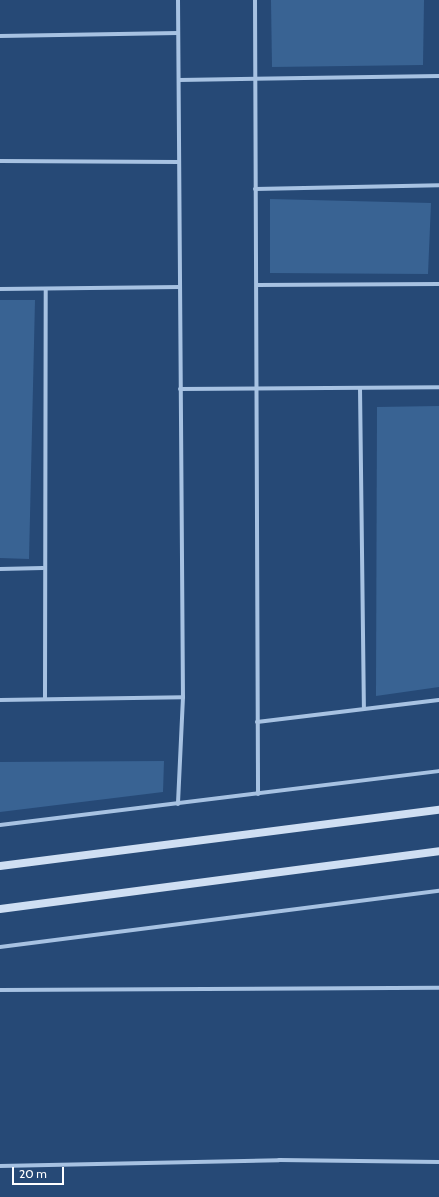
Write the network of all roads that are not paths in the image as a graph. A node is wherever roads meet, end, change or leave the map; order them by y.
1 (178, 0) edge
2 (255, 0) edge
3 (178, 33) junction
4 (0, 36) edge
5 (439, 76) edge
6 (255, 79) junction
7 (179, 80) junction
8 (0, 161) edge
9 (179, 162) junction
10 (439, 186) edge
11 (255, 189) junction
12 (439, 284) edge
13 (257, 285) junction
14 (180, 287) junction
15 (0, 289) edge
16 (46, 290) junction
17 (439, 387) edge
18 (255, 388) junction
19 (360, 388) junction
20 (180, 389) junction
21 (43, 568) junction
22 (0, 569) edge
23 (182, 698) junction
24 (45, 699) junction
25 (0, 700) edge
26 (439, 700) edge
27 (364, 708) junction
28 (257, 722) junction
29 (439, 771) edge
30 (258, 794) junction
31 (178, 804) junction
32 (439, 810) edge
33 (0, 825) edge
34 (439, 851) edge
35 (0, 866) edge
36 (439, 891) edge
37 (0, 909) edge
38 (0, 947) edge
39 (439, 988) edge
40 (0, 990) edge
41 (439, 1162) edge
42 (0, 1166) edge

1 - 3 street
2 - 6 street
3 - 4 street
3 - 7 street
5 - 6 street
6 - 7 street
6 - 11 street
7 - 9 street
8 - 9 street
9 - 14 street
10 - 11 street
11 - 13 street
12 - 13 street
13 - 18 street
14 - 16 street
14 - 20 street
15 - 16 street
16 - 21 street
17 - 19 street
18 - 19 street
18 - 20 street
18 - 28 street
19 - 27 street
20 - 23 street
21 - 22 street
21 - 24 street
23 - 24 street
23 - 31 street
24 - 25 street
26 - 27 street
27 - 28 street
28 - 30 street
29 - 30 street
30 - 31 street
31 - 33 street
32 - 35 street
34 - 37 street
36 - 38 street
39 - 40 street
41 - 42 street

